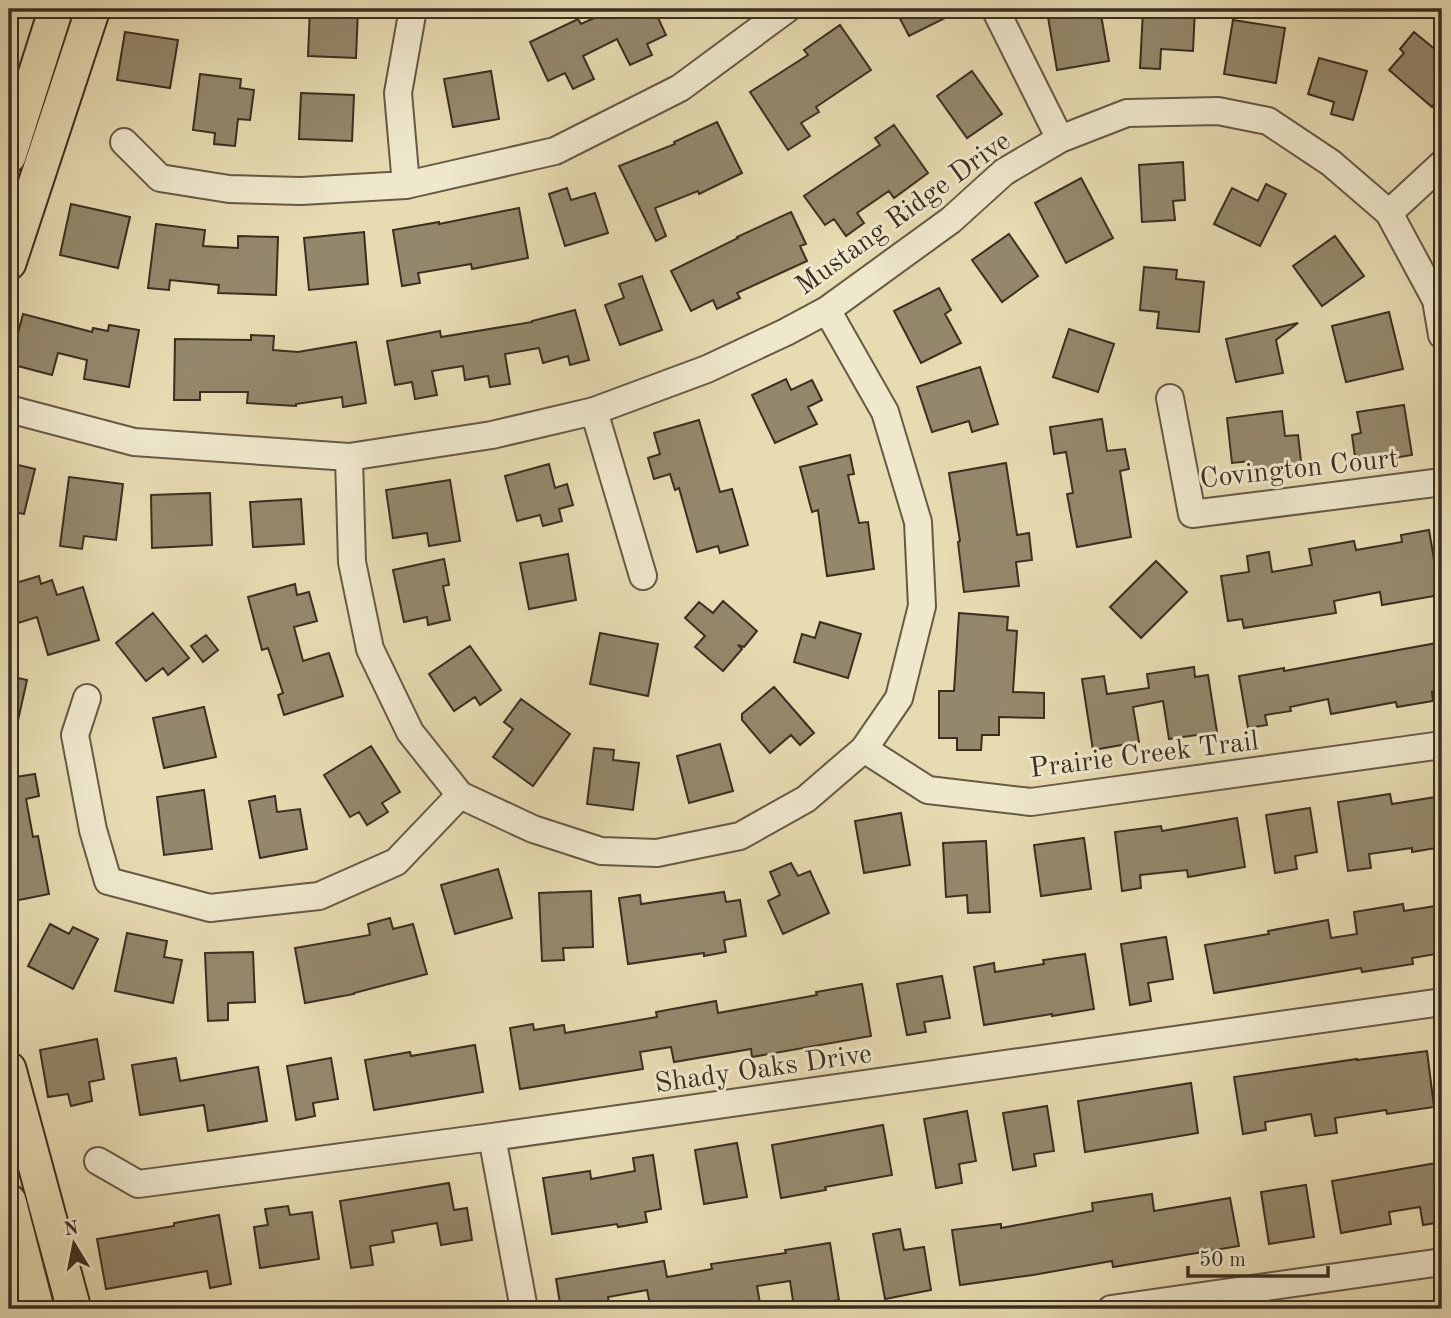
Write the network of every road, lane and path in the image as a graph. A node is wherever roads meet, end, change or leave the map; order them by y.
1 (56, 9) edge
2 (93, 9) edge
3 (413, 9) edge
4 (787, 9) edge
5 (995, 9) edge
6 (1060, 139) junction
7 (124, 142) dead end
8 (9, 156) edge
9 (1442, 164) edge
10 (406, 185) junction
11 (1389, 213) junction
12 (9, 263) edge
13 (827, 310) junction
14 (1442, 335) edge
15 (1170, 398) dead end
16 (9, 409) edge
17 (594, 411) junction
18 (349, 457) junction
19 (1442, 482) edge
20 (643, 576) dead end
21 (87, 698) dead end
22 (1442, 745) edge
23 (864, 749) junction
24 (460, 795) junction
25 (1442, 1002) edge
26 (9, 1069) edge
27 (492, 1137) junction
28 (99, 1161) dead end
29 (9, 1200) edge
30 (1442, 1262) edge
31 (37, 1309) edge
32 (74, 1309) edge
33 (524, 1309) edge
34 (1111, 1309) edge

1 - 8 main road
2 - 12 main road
3 - 10 street
4 - 10 street
5 - 6 street
6 - 11 street, Mustang Ridge Drive
6 - 13 street, Mustang Ridge Drive
7 - 10 street
9 - 11 street
11 - 14 street, Mustang Ridge Drive
13 - 17 street, Mustang Ridge Drive
13 - 23 street
15 - 19 street, Covington Court
16 - 18 street, Mustang Ridge Drive
17 - 18 street, Mustang Ridge Drive
17 - 20 street
18 - 24 street
21 - 24 street
22 - 23 street, Prairie Creek Trail
23 - 24 street
25 - 27 street, Shady Oaks Drive
26 - 32 main road
27 - 28 street, Shady Oaks Drive
27 - 33 street
29 - 31 main road
30 - 34 street

